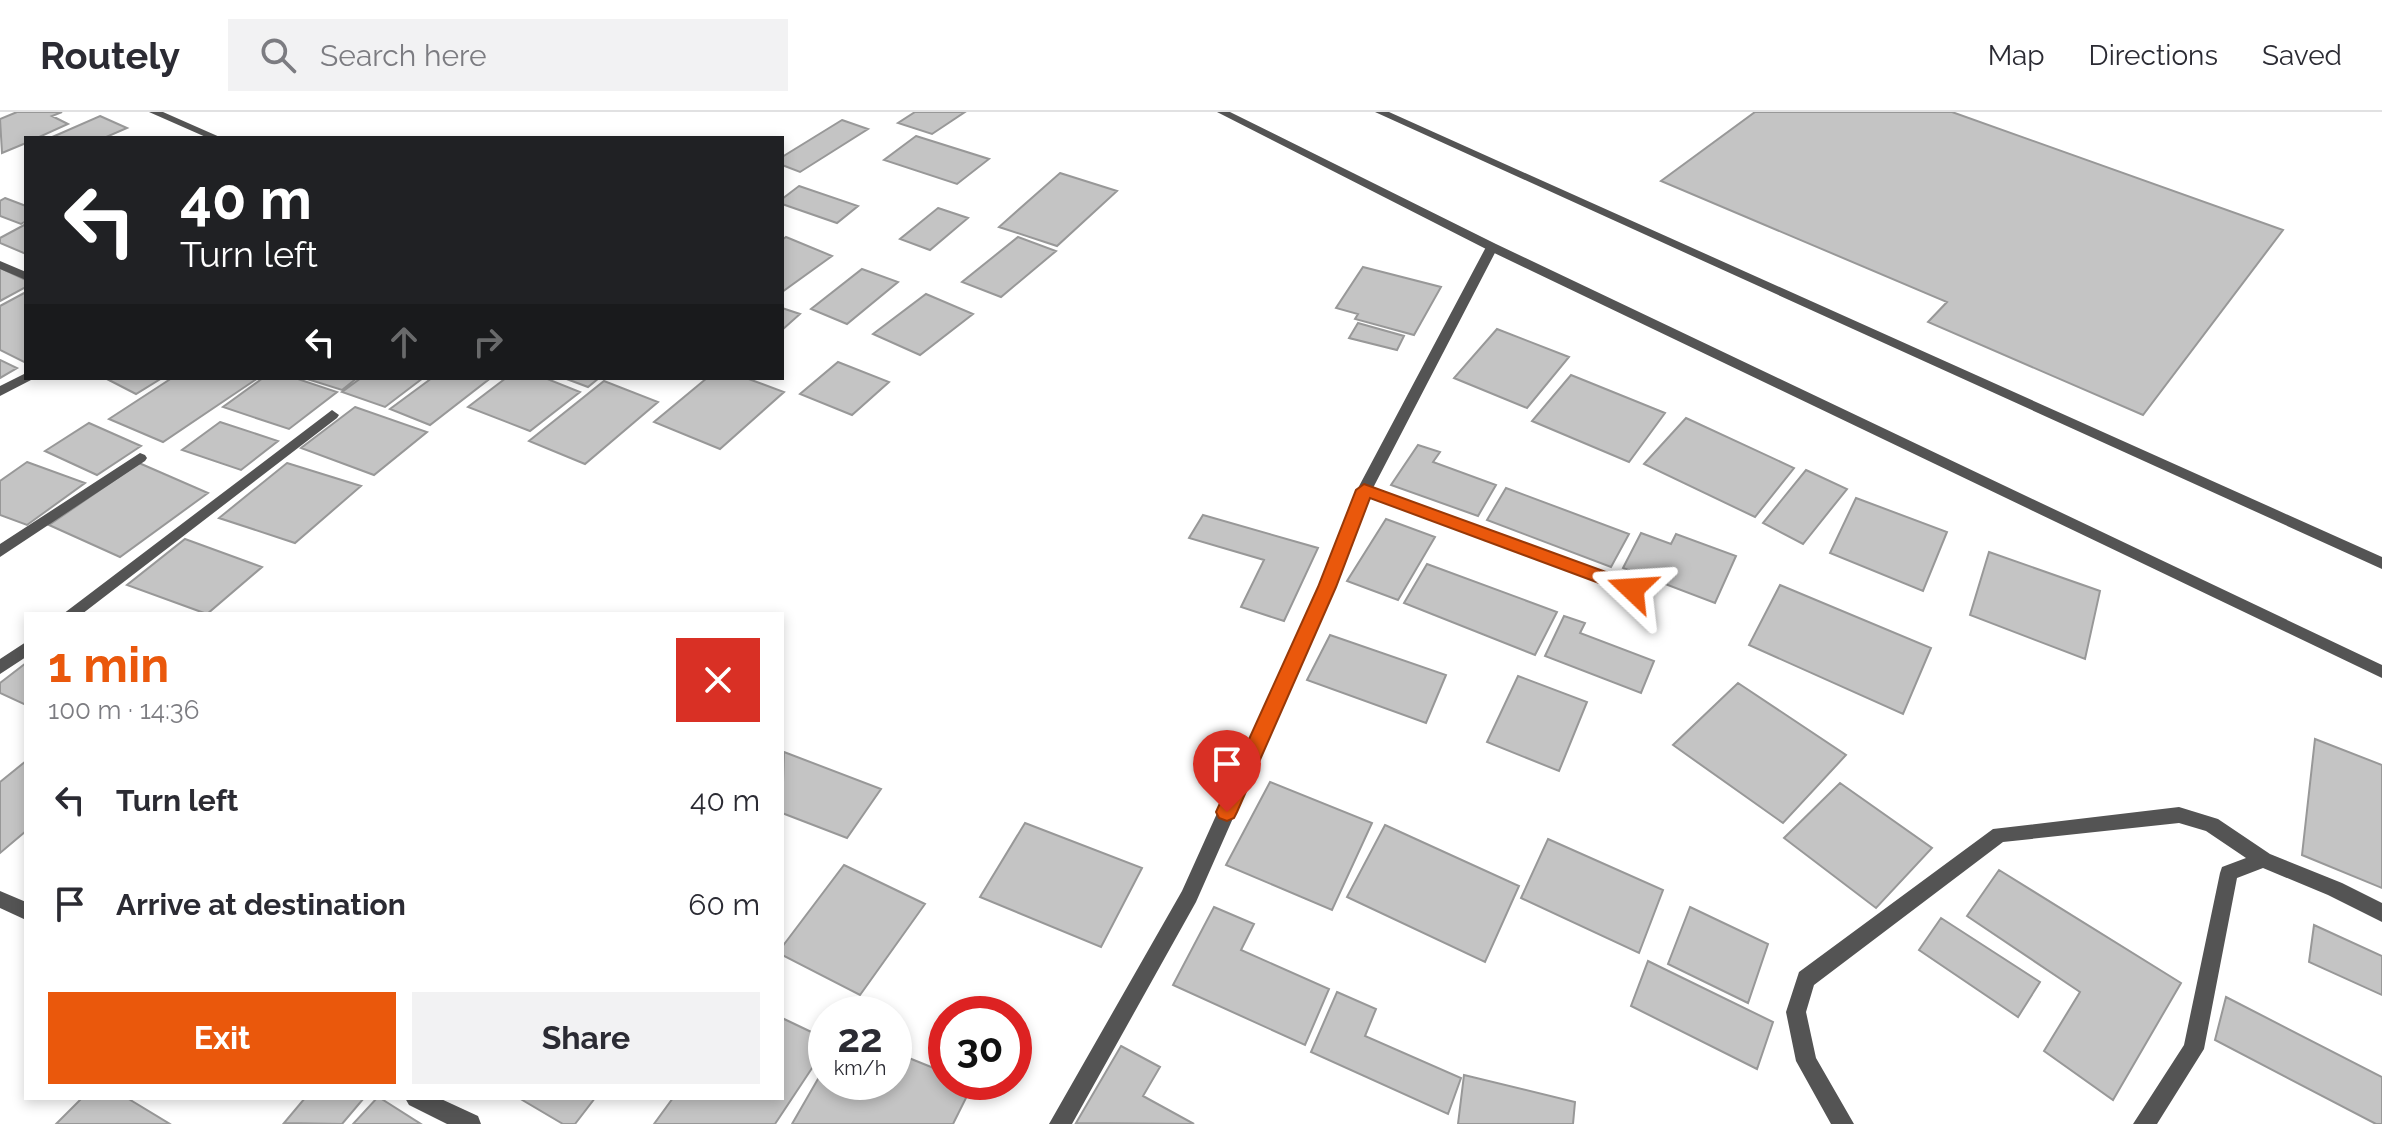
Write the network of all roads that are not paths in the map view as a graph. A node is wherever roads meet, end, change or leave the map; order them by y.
1 (154, 112) edge
2 (1222, 112) edge
3 (1380, 112) edge
4 (212, 136) edge
5 (1492, 247) junction
6 (0, 265) edge
7 (24, 275) edge
8 (24, 378) edge
9 (0, 392) edge
10 (332, 415) dead end
11 (140, 458) dead end
12 (1364, 490) junction
13 (0, 551) edge
14 (2382, 563) edge
15 (1632, 589) dead end
16 (74, 612) edge
17 (24, 650) edge
18 (0, 668) edge
19 (2382, 672) edge
20 (2263, 860) junction
21 (0, 899) edge
22 (24, 910) edge
23 (2382, 913) edge
24 (419, 1100) edge
25 (457, 1122) edge
26 (1060, 1124) edge
27 (1843, 1124) edge
28 (2144, 1124) edge

1 - 4 street
2 - 5 street
3 - 14 street
5 - 12 street
5 - 19 street
6 - 7 street
8 - 9 street
10 - 16 street
11 - 13 street
12 - 15 street
12 - 26 street
17 - 18 street
20 - 23 street
20 - 27 street
20 - 28 street
21 - 22 street
24 - 25 street

